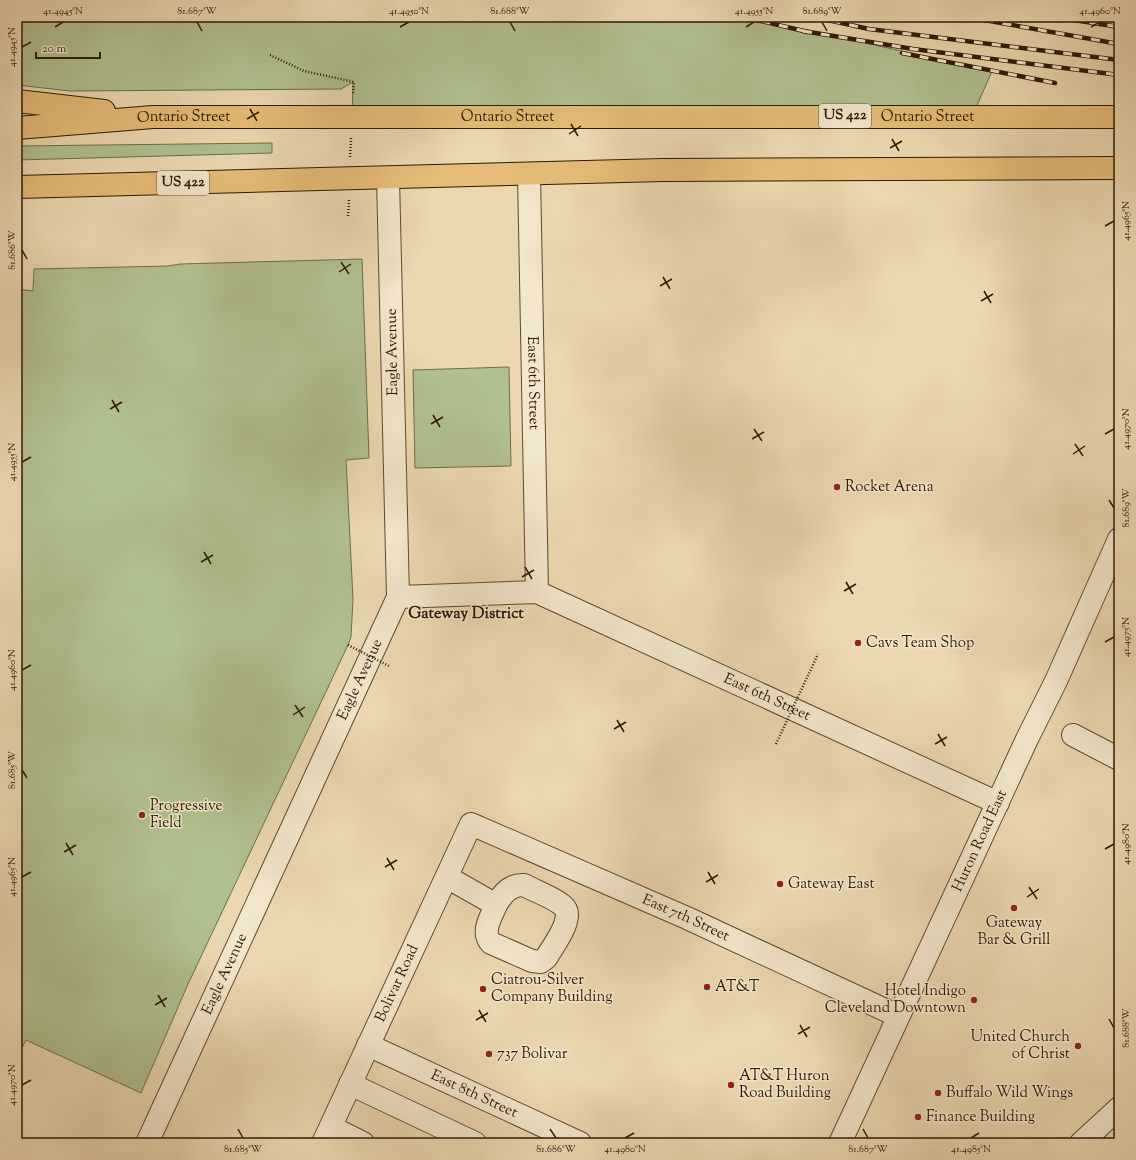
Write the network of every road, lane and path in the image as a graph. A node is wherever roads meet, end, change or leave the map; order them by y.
1 (270, 55) dead end
2 (354, 82) dead end
3 (17, 101) edge
4 (153, 117) junction
5 (1119, 117) edge
6 (17, 128) edge
7 (1119, 168) edge
8 (529, 174) junction
9 (388, 178) junction
10 (17, 187) edge
11 (1119, 539) edge
12 (537, 592) junction
13 (398, 597) junction
14 (348, 645) dead end
15 (818, 654) dead end
16 (389, 666) dead end
17 (1073, 736) dead end
18 (776, 744) dead end
19 (1119, 759) edge
20 (998, 803) junction
21 (471, 824) joint
22 (447, 876) junction
23 (496, 905) dead end
24 (898, 1016) junction
25 (368, 1045) junction
26 (350, 1084) junction
27 (1119, 1108) edge
28 (327, 1135) edge
29 (147, 1143) edge
30 (364, 1143) edge
31 (475, 1143) edge
32 (580, 1143) edge
33 (840, 1143) edge
34 (1081, 1143) edge

1 - 2 path
3 - 4 main road
4 - 5 main road, Ontario Street / US 422
4 - 6 main road, Ontario Street / US 422
7 - 8 main road, US 422
8 - 9 main road, US 422
8 - 12 street, East 6th Street
9 - 10 main road, US 422
9 - 13 street, Eagle Avenue
11 - 20 street, Huron Road East
12 - 13 street, East 6th Street
12 - 20 street, East 6th Street
13 - 29 street, Eagle Avenue
14 - 16 path, bridge
15 - 18 path, bridge
17 - 19 street
20 - 24 street, Huron Road East
21 - 22 street, Bolivar Road
21 - 24 street, East 7th Street
22 - 23 street
22 - 25 street, Bolivar Road
24 - 33 street, Huron Road East
25 - 26 street, Bolivar Road
25 - 32 street, East 8th Street
26 - 28 street, Bolivar Road
26 - 31 street
27 - 34 street
28 - 30 street

